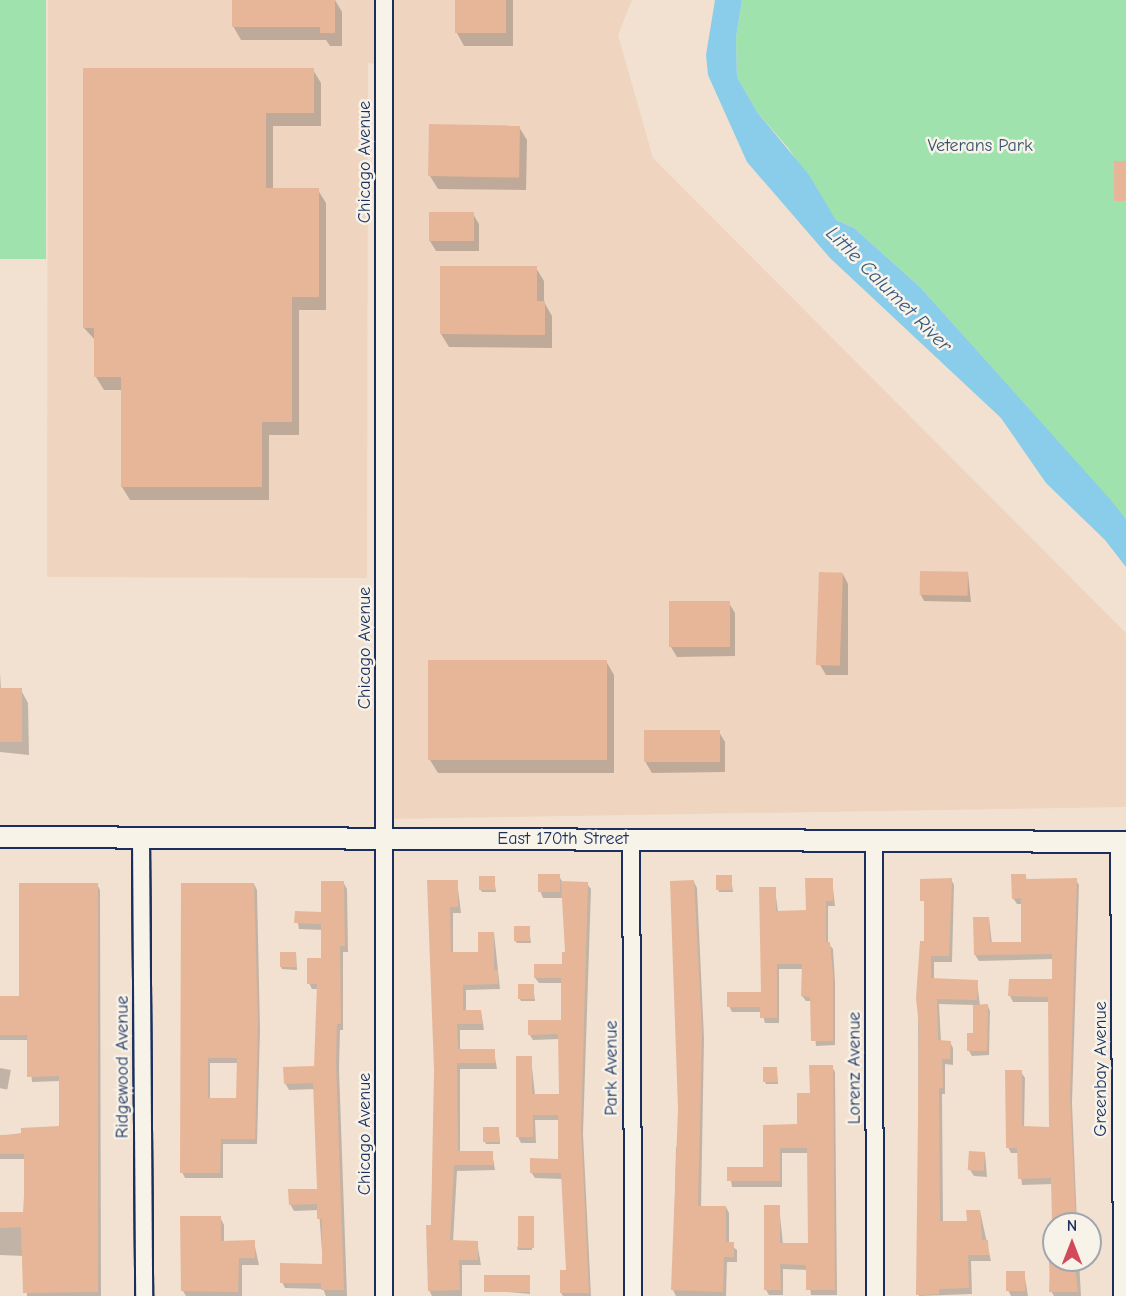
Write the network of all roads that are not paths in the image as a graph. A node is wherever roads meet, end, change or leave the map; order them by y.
1 (384, 0) edge
2 (0, 837) edge
3 (141, 838) junction
4 (384, 838) junction
5 (630, 839) junction
6 (874, 840) junction
7 (1122, 841) edge
8 (144, 1296) edge
9 (384, 1296) edge
10 (633, 1296) edge
11 (875, 1296) edge
12 (1122, 1296) edge

1 - 4 street, Chicago Avenue
2 - 3 street, East 170th Street
3 - 4 street, East 170th Street
3 - 8 street, Ridgewood Avenue
4 - 5 street, East 170th Street
4 - 9 street, Chicago Avenue
5 - 6 street, East 170th Street
5 - 10 street, Park Avenue
6 - 7 street, East 170th Street
6 - 11 street, Lorenz Avenue
7 - 12 street, Greenbay Avenue

